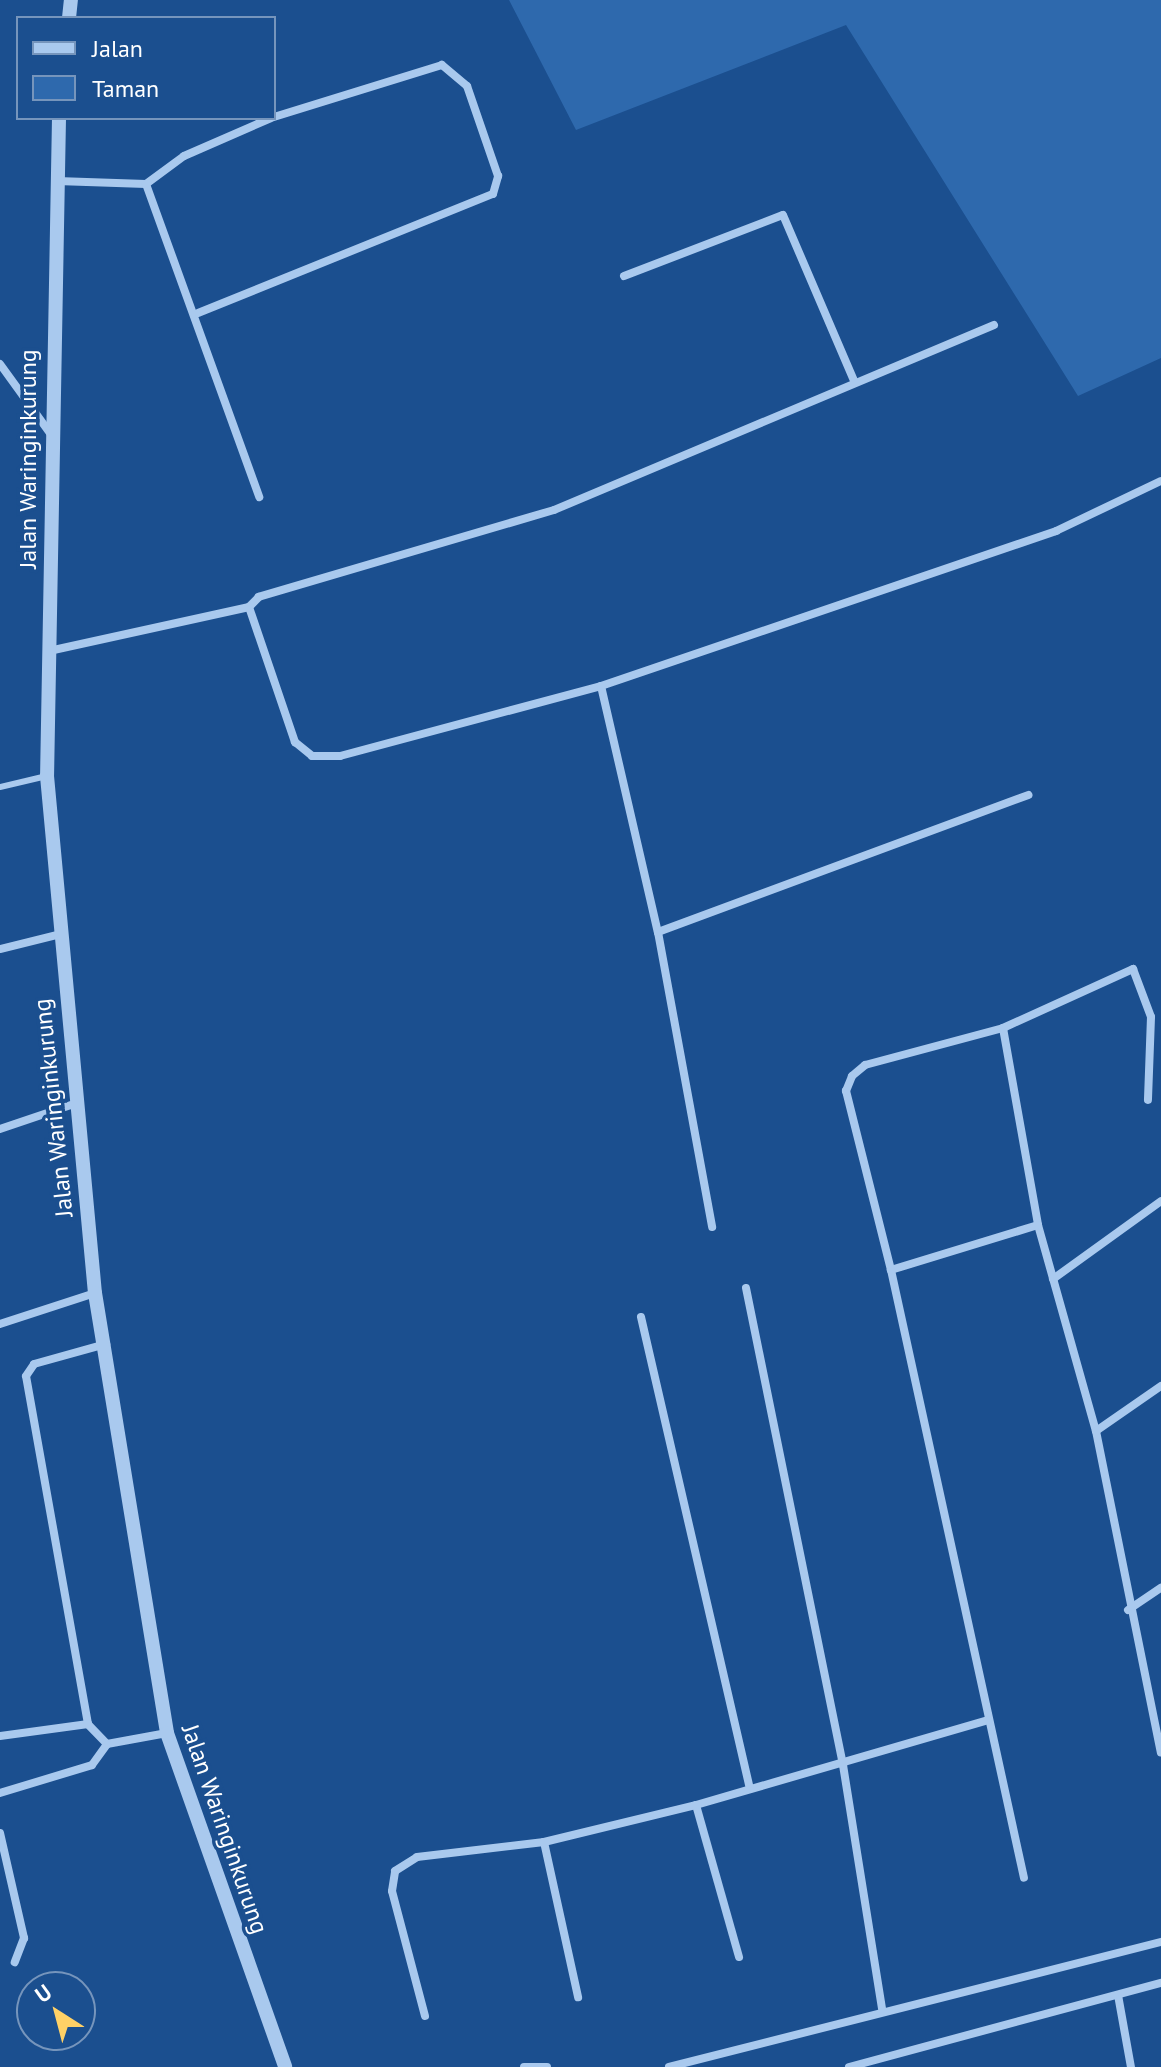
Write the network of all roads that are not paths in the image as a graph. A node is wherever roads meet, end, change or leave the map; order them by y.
1 (276, 116) edge
2 (59, 120) edge
3 (265, 120) edge
4 (54, 181) junction
5 (146, 184) junction
6 (624, 276) dead end
7 (198, 313) junction
8 (994, 325) dead end
9 (0, 364) edge
10 (854, 381) junction
11 (50, 433) junction
12 (1161, 481) edge
13 (259, 497) dead end
14 (249, 607) junction
15 (49, 651) junction
16 (601, 686) junction
17 (47, 776) junction
18 (0, 787) edge
19 (1028, 795) dead end
20 (658, 932) junction
21 (57, 935) junction
22 (0, 949) edge
23 (1161, 1011) edge
24 (1151, 1017) junction
25 (1003, 1028) junction
26 (1148, 1100) dead end
27 (74, 1104) junction
28 (0, 1129) edge
29 (1161, 1201) edge
30 (1038, 1225) junction
31 (712, 1227) dead end
32 (891, 1270) junction
33 (1053, 1279) junction
34 (746, 1288) dead end
35 (95, 1293) junction
36 (641, 1317) dead end
37 (0, 1324) edge
38 (107, 1344) junction
39 (1161, 1386) edge
40 (1096, 1431) junction
41 (1161, 1588) edge
42 (1128, 1610) junction
43 (988, 1720) junction
44 (88, 1724) junction
45 (167, 1733) junction
46 (0, 1736) edge
47 (107, 1744) junction
48 (1161, 1752) edge
49 (843, 1765) junction
50 (750, 1788) junction
51 (0, 1793) edge
52 (696, 1805) junction
53 (0, 1833) edge
54 (544, 1842) junction
55 (1024, 1878) dead end
56 (1161, 1943) edge
57 (739, 1957) dead end
58 (15, 1962) dead end
59 (1161, 1983) edge
60 (1118, 1995) junction
61 (578, 1997) dead end
62 (882, 2009) junction
63 (425, 2016) dead end
64 (285, 2067) edge
65 (524, 2067) edge
66 (547, 2067) edge
67 (669, 2067) edge
68 (849, 2067) edge
69 (1131, 2067) edge

1 - 7 street
2 - 4 street, Jalan Waringinkurung
3 - 5 street
4 - 5 street
4 - 11 street, Jalan Waringinkurung
5 - 7 street
6 - 10 street
7 - 13 street
8 - 10 street
9 - 11 street
10 - 14 street
11 - 15 street, Jalan Waringinkurung
12 - 16 street
14 - 15 street
14 - 16 street
15 - 17 street, Jalan Waringinkurung
16 - 20 street
17 - 18 lane
17 - 21 street, Jalan Waringinkurung
19 - 20 street
20 - 31 street
21 - 22 street
21 - 27 street, Jalan Waringinkurung
23 - 24 street
24 - 25 street
24 - 26 street
25 - 30 street
25 - 32 street
27 - 28 street
27 - 35 street, Jalan Waringinkurung
29 - 33 street
30 - 32 street
30 - 33 street
32 - 43 street
33 - 40 street
34 - 49 street
35 - 37 street
35 - 38 street, Jalan Waringinkurung
36 - 50 street
38 - 44 street
38 - 45 street, Jalan Waringinkurung
39 - 40 street
40 - 42 street
41 - 42 street
42 - 48 street
43 - 49 street
43 - 55 street
44 - 46 street
44 - 47 street
45 - 47 street
45 - 64 street, Jalan Waringinkurung
47 - 51 street
49 - 50 street
49 - 62 street
50 - 52 street
52 - 54 street
52 - 57 street
53 - 58 street
54 - 61 street
54 - 63 street
56 - 62 street
59 - 60 street
60 - 68 street
60 - 69 street
62 - 67 street
65 - 66 street

